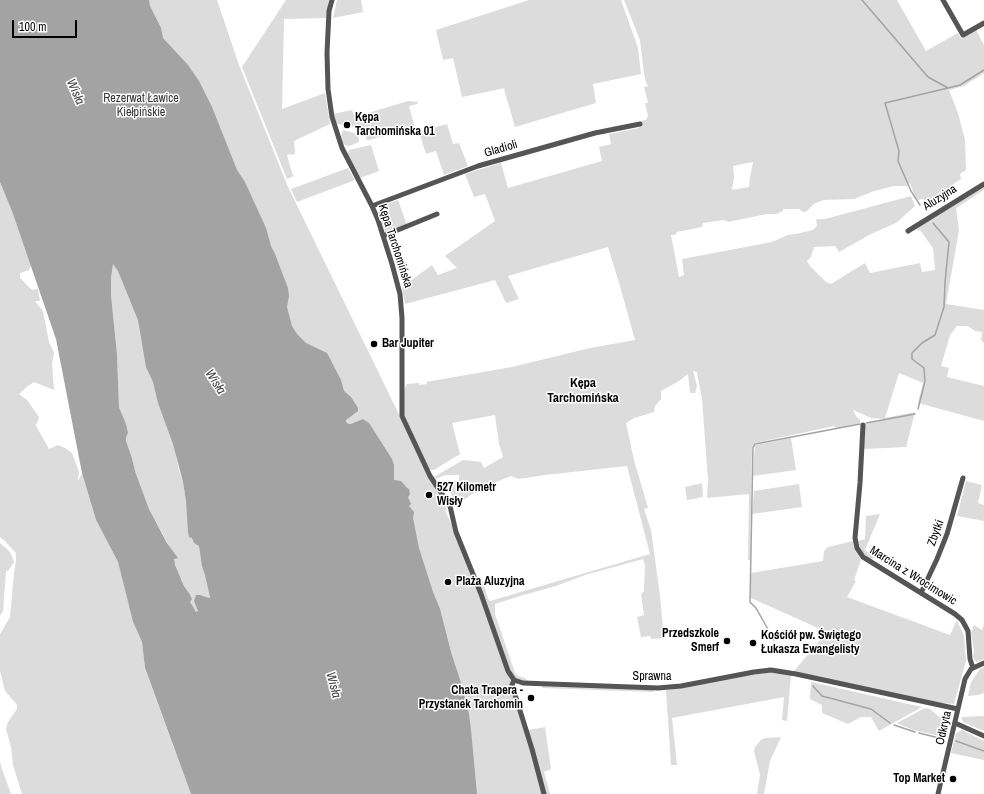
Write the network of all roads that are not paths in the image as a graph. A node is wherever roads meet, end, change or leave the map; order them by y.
1 (332, 0) edge
2 (943, 0) edge
3 (984, 23) edge
4 (640, 124) dead end
5 (984, 184) edge
6 (372, 206) junction
7 (437, 214) dead end
8 (908, 230) dead end
9 (383, 236) junction
10 (863, 425) dead end
11 (963, 478) dead end
12 (921, 592) junction
13 (984, 663) edge
14 (973, 668) junction
15 (514, 680) junction
16 (958, 709) junction
17 (955, 723) junction
18 (984, 736) edge
19 (544, 794) edge
20 (938, 794) edge

1 - 6 street, Kępa Tarchomińska
2 - 3 street
4 - 6 street, Gladioli
5 - 8 street, Aluzyjna
6 - 9 street, Kępa Tarchomińska
7 - 9 street
9 - 15 street, Kępa Tarchomińska
10 - 12 street, Marcina z Wrocimowic
11 - 12 street, Zbytki
12 - 14 street, Marcina z Wrocimowic
13 - 14 street
14 - 16 street, Odkryta
15 - 16 street, Sprawna
15 - 19 street
16 - 17 street, Odkryta
17 - 18 street
17 - 20 street, Odkryta

